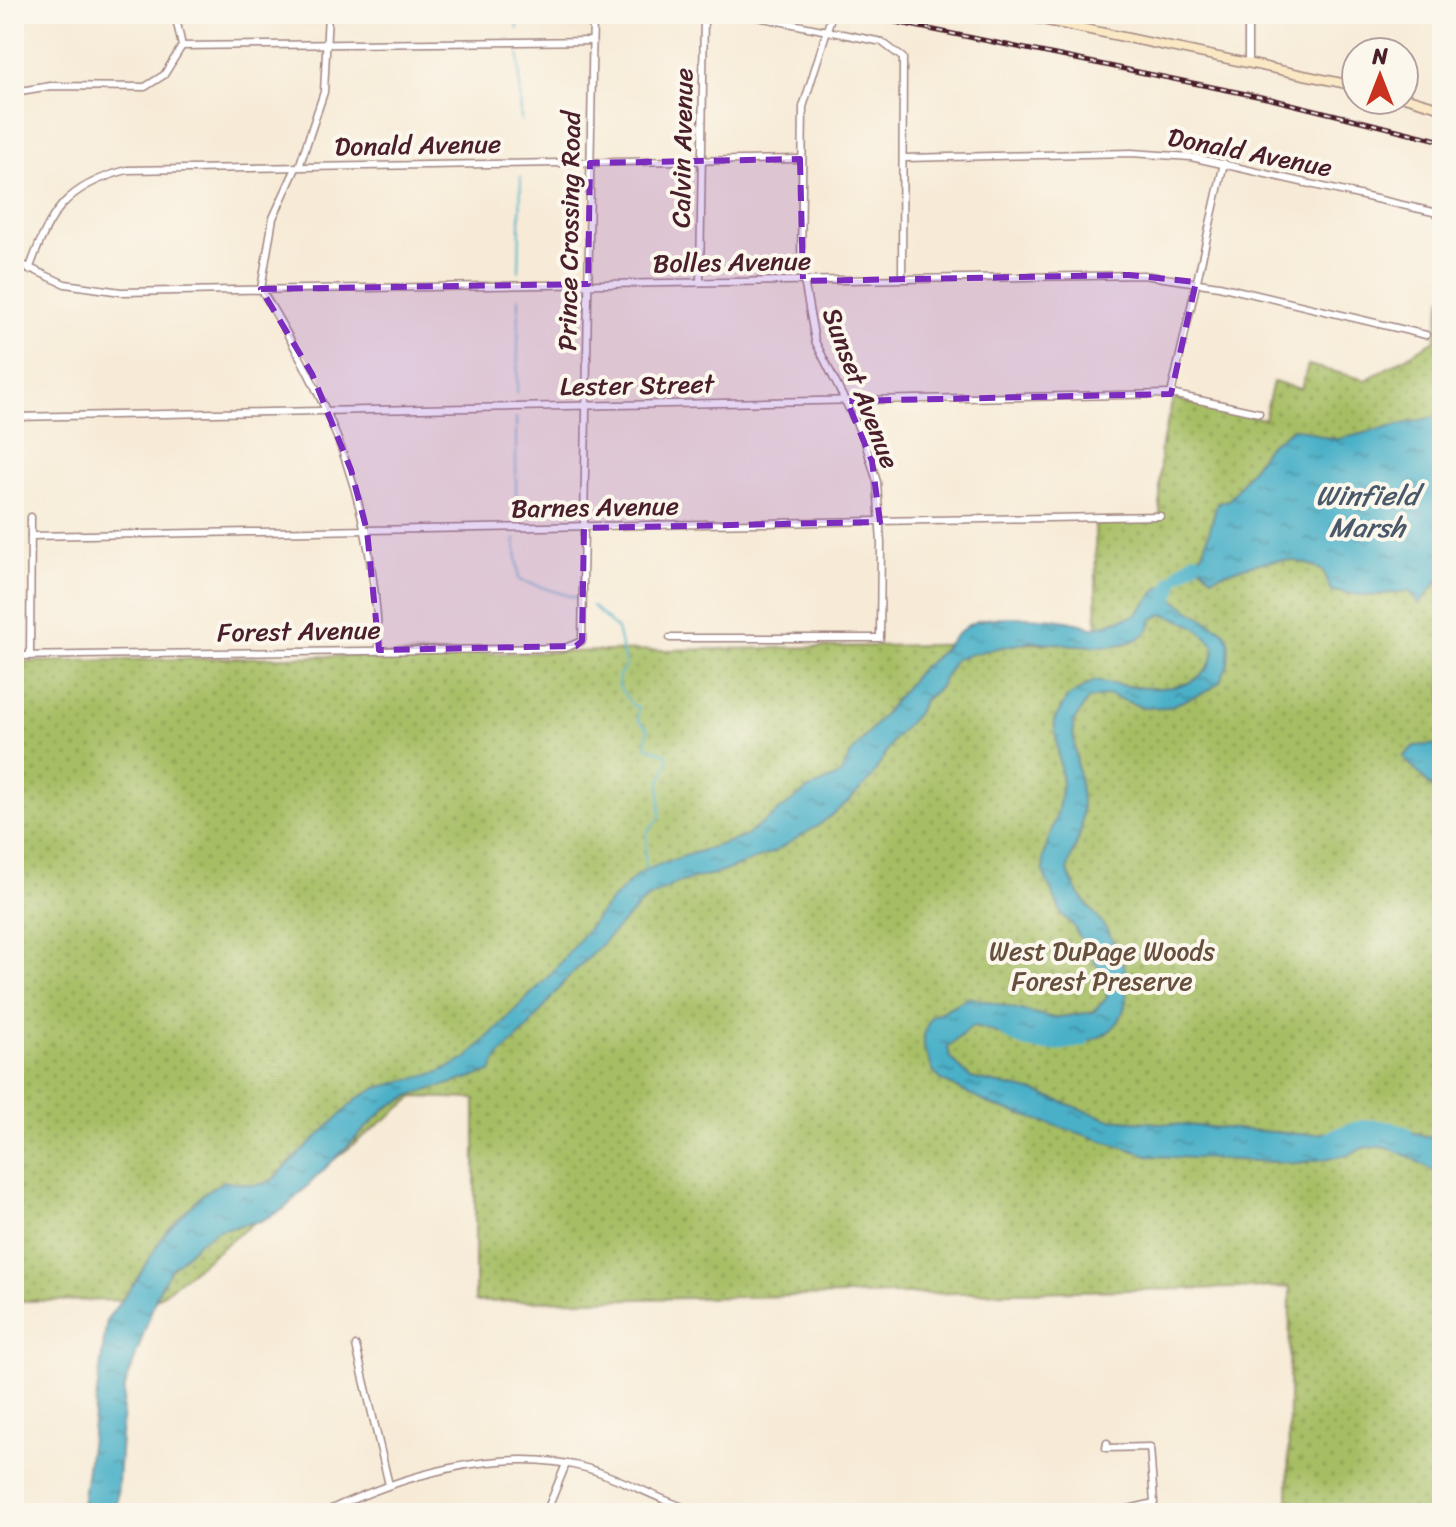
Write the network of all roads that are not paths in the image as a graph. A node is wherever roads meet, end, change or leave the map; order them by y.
1 (175, 14) edge
2 (328, 14) edge
3 (593, 14) edge
4 (704, 14) edge
5 (743, 14) edge
6 (832, 14) edge
7 (1014, 14) edge
8 (1248, 14) edge
9 (1029, 16) edge
10 (827, 31) junction
11 (592, 41) junction
12 (328, 45) junction
13 (182, 46) junction
14 (1248, 62) junction
15 (1340, 82) edge
16 (14, 92) edge
17 (1420, 102) edge
18 (1442, 108) edge
19 (904, 158) junction
20 (800, 159) junction
21 (702, 161) junction
22 (590, 163) junction
23 (1224, 163) junction
24 (298, 168) junction
25 (1442, 214) edge
26 (14, 261) edge
27 (31, 272) junction
28 (902, 278) junction
29 (803, 281) junction
30 (700, 282) junction
31 (1196, 282) junction
32 (588, 284) junction
33 (261, 289) junction
34 (1426, 335) dead end
35 (1171, 394) junction
36 (844, 401) junction
37 (586, 406) junction
38 (329, 410) junction
39 (1259, 413) dead end
40 (14, 417) edge
41 (1160, 516) dead end
42 (31, 517) dead end
43 (880, 522) junction
44 (584, 528) junction
45 (367, 531) junction
46 (31, 536) junction
47 (670, 638) dead end
48 (582, 641) joint
49 (379, 650) junction
50 (14, 656) edge
51 (30, 656) junction
52 (356, 1346) dead end
53 (1107, 1443) dead end
54 (566, 1464) junction
55 (389, 1485) junction
56 (323, 1513) edge
57 (546, 1513) edge
58 (701, 1513) edge
59 (1112, 1513) edge

1 - 13 street
2 - 12 street
3 - 11 street, Prince Crossing Road
4 - 21 street, Calvin Avenue
5 - 10 street
6 - 10 street, Sunset Avenue
7 - 9 street
8 - 14 street
9 - 14 street
10 - 19 street
10 - 20 street, Sunset Avenue
11 - 12 street
11 - 22 street, Prince Crossing Road
12 - 13 street
12 - 24 street
13 - 16 street
14 - 15 street
17 - 18 street
19 - 23 street, Donald Avenue
19 - 28 street
20 - 21 street, Donald Avenue
20 - 29 street, Sunset Avenue
21 - 22 street, Donald Avenue
21 - 30 street, Calvin Avenue
22 - 24 street, Donald Avenue
22 - 32 street, Prince Crossing Road
23 - 25 street, Donald Avenue
23 - 31 street
24 - 27 street, Donald Avenue
24 - 33 street
26 - 27 street, Bolles Avenue
27 - 33 street, Bolles Avenue
28 - 29 street, Bolles Avenue
28 - 31 street, Bolles Avenue
29 - 30 street, Bolles Avenue
29 - 36 street, Sunset Avenue
30 - 32 street, Bolles Avenue
31 - 34 street, Bolles Avenue
31 - 35 street
32 - 33 street, Bolles Avenue
32 - 37 street, Prince Crossing Road
33 - 38 street
35 - 36 street, Lester Street
35 - 39 street, Lester Street
36 - 37 street, Lester Street
36 - 43 street, Sunset Avenue
37 - 38 street, Lester Street
37 - 44 street, Prince Crossing Road
38 - 40 street, Lester Street
38 - 45 street
41 - 43 street, Barnes Avenue
42 - 46 street
43 - 44 street, Barnes Avenue
43 - 47 street, Sunset Avenue
44 - 45 street, Barnes Avenue
44 - 48 street, Prince Crossing Road
45 - 46 street, Barnes Avenue
45 - 49 street
46 - 51 street
48 - 49 street, Forest Avenue
49 - 51 street, Forest Avenue
50 - 51 street, Forest Avenue
52 - 55 street
53 - 59 street
54 - 55 street
54 - 57 street
54 - 58 street
55 - 56 street

